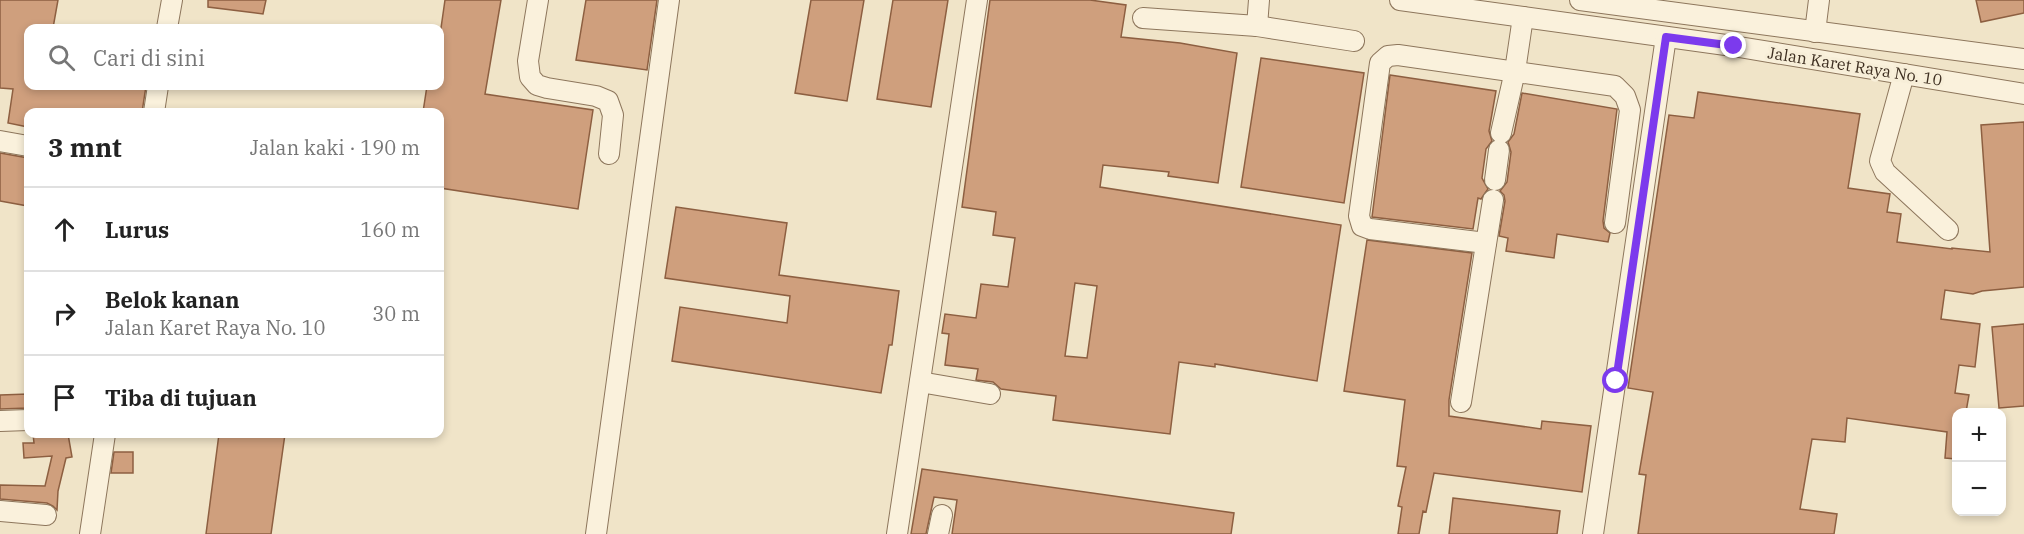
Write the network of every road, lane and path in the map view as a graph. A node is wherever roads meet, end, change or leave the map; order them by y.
1 (172, 0) edge
2 (538, 0) edge
3 (669, 0) edge
4 (977, 0) edge
5 (1259, 0) edge
6 (1400, 0) edge
7 (1580, 0) edge
8 (1820, 0) edge
9 (1523, 17) junction
10 (1143, 18) dead end
11 (168, 24) edge
12 (1257, 26) junction
13 (1815, 32) junction
14 (1666, 37) junction
15 (1354, 42) dead end
16 (2024, 59) edge
17 (1515, 71) junction
18 (1904, 75) junction
19 (157, 90) edge
20 (2024, 94) edge
21 (155, 108) edge
22 (0, 141) edge
23 (24, 145) edge
24 (609, 154) dead end
25 (1615, 223) dead end
26 (1948, 230) dead end
27 (1486, 243) junction
28 (920, 382) junction
29 (990, 394) dead end
30 (1461, 402) dead end
31 (24, 420) edge
32 (0, 421) edge
33 (104, 438) edge
34 (0, 511) edge
35 (46, 515) dead end
36 (90, 534) edge
37 (596, 534) edge
38 (897, 534) edge
39 (1593, 534) edge

1 - 11 street
2 - 24 street
3 - 37 street
4 - 28 street
5 - 12 street
6 - 9 street, Jalan Karet Raya No. 10
7 - 13 street, Jalan Karet Raya No. 10
8 - 13 street
9 - 14 street, Jalan Karet Raya No. 10
9 - 17 street
10 - 12 street
12 - 15 street
13 - 16 street, Jalan Karet Raya No. 10
14 - 18 street, Jalan Karet Raya No. 10
14 - 39 street
17 - 25 street
17 - 27 street
17 - 27 street
18 - 20 street, Jalan Karet Raya No. 10
18 - 26 street
19 - 21 street
22 - 23 street
27 - 30 street
28 - 29 street
28 - 38 street
31 - 32 street
33 - 36 street
34 - 35 street

